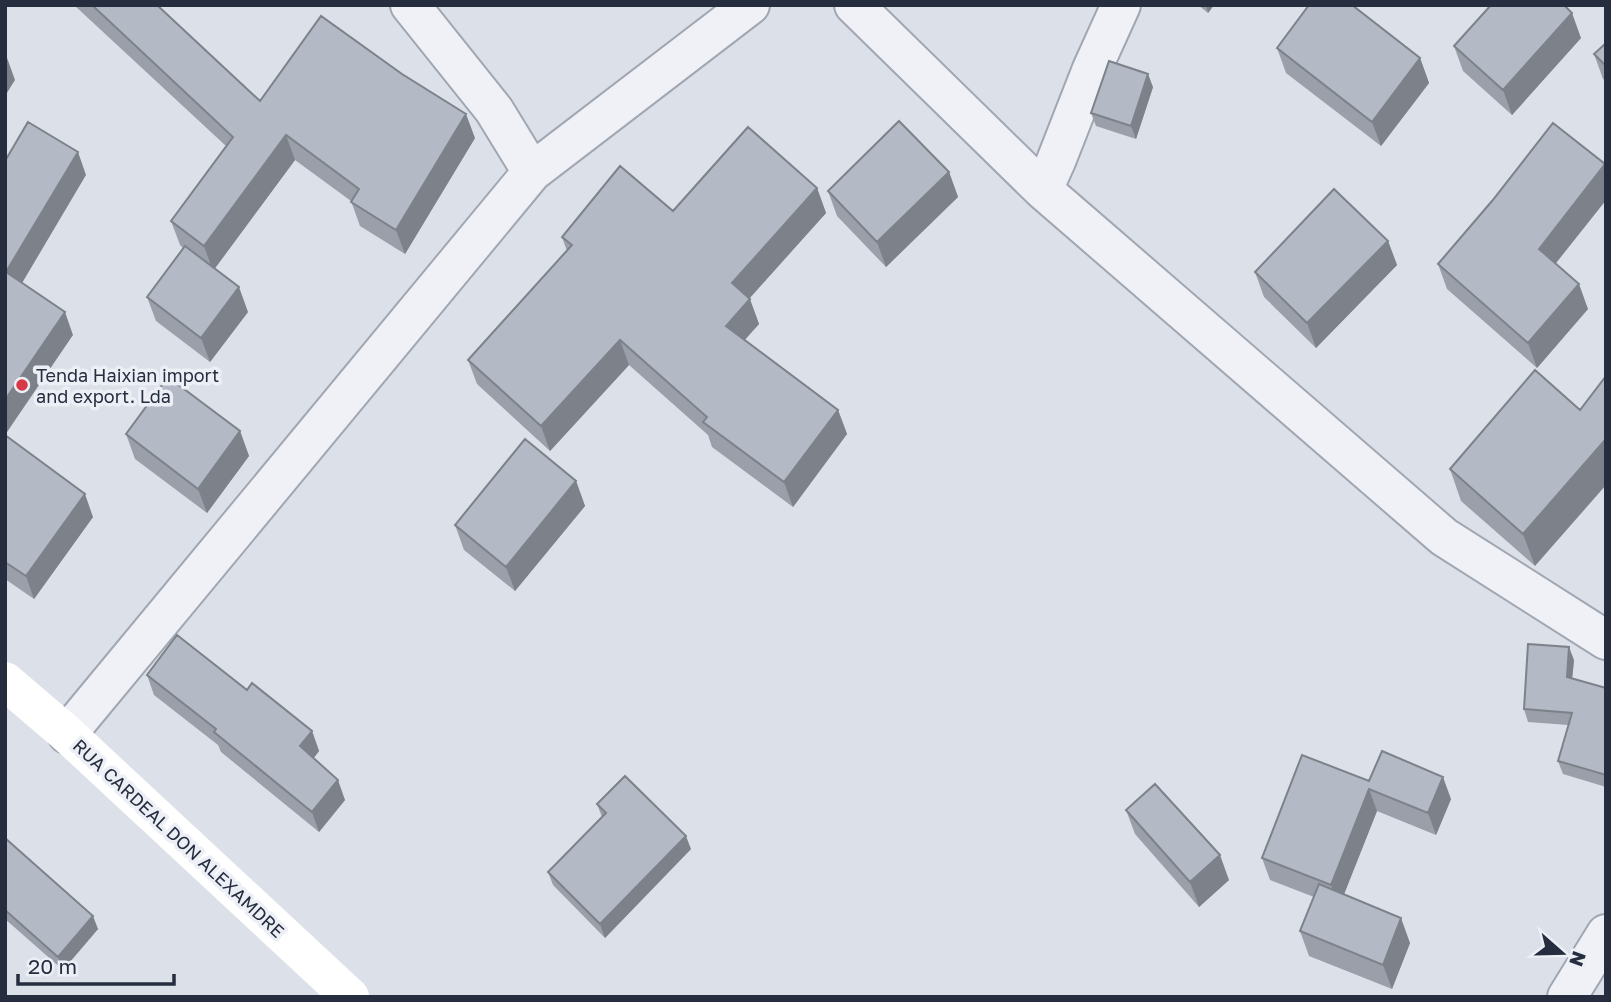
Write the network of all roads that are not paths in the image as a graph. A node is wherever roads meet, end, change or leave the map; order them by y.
1 (410, 5) edge
2 (750, 5) edge
3 (854, 5) edge
4 (1121, 5) edge
5 (532, 172) junction
6 (1043, 190) junction
7 (1606, 640) edge
8 (5, 681) edge
9 (67, 734) junction
10 (1606, 934) edge
11 (350, 997) edge
12 (1567, 997) edge

1 - 5 street
2 - 5 street
3 - 6 street
4 - 6 street
5 - 9 street
6 - 7 street
8 - 9 main road, RUA CARDEAL DON ALEXAMDRE
9 - 11 main road, RUA CARDEAL DON ALEXAMDRE
10 - 12 street

